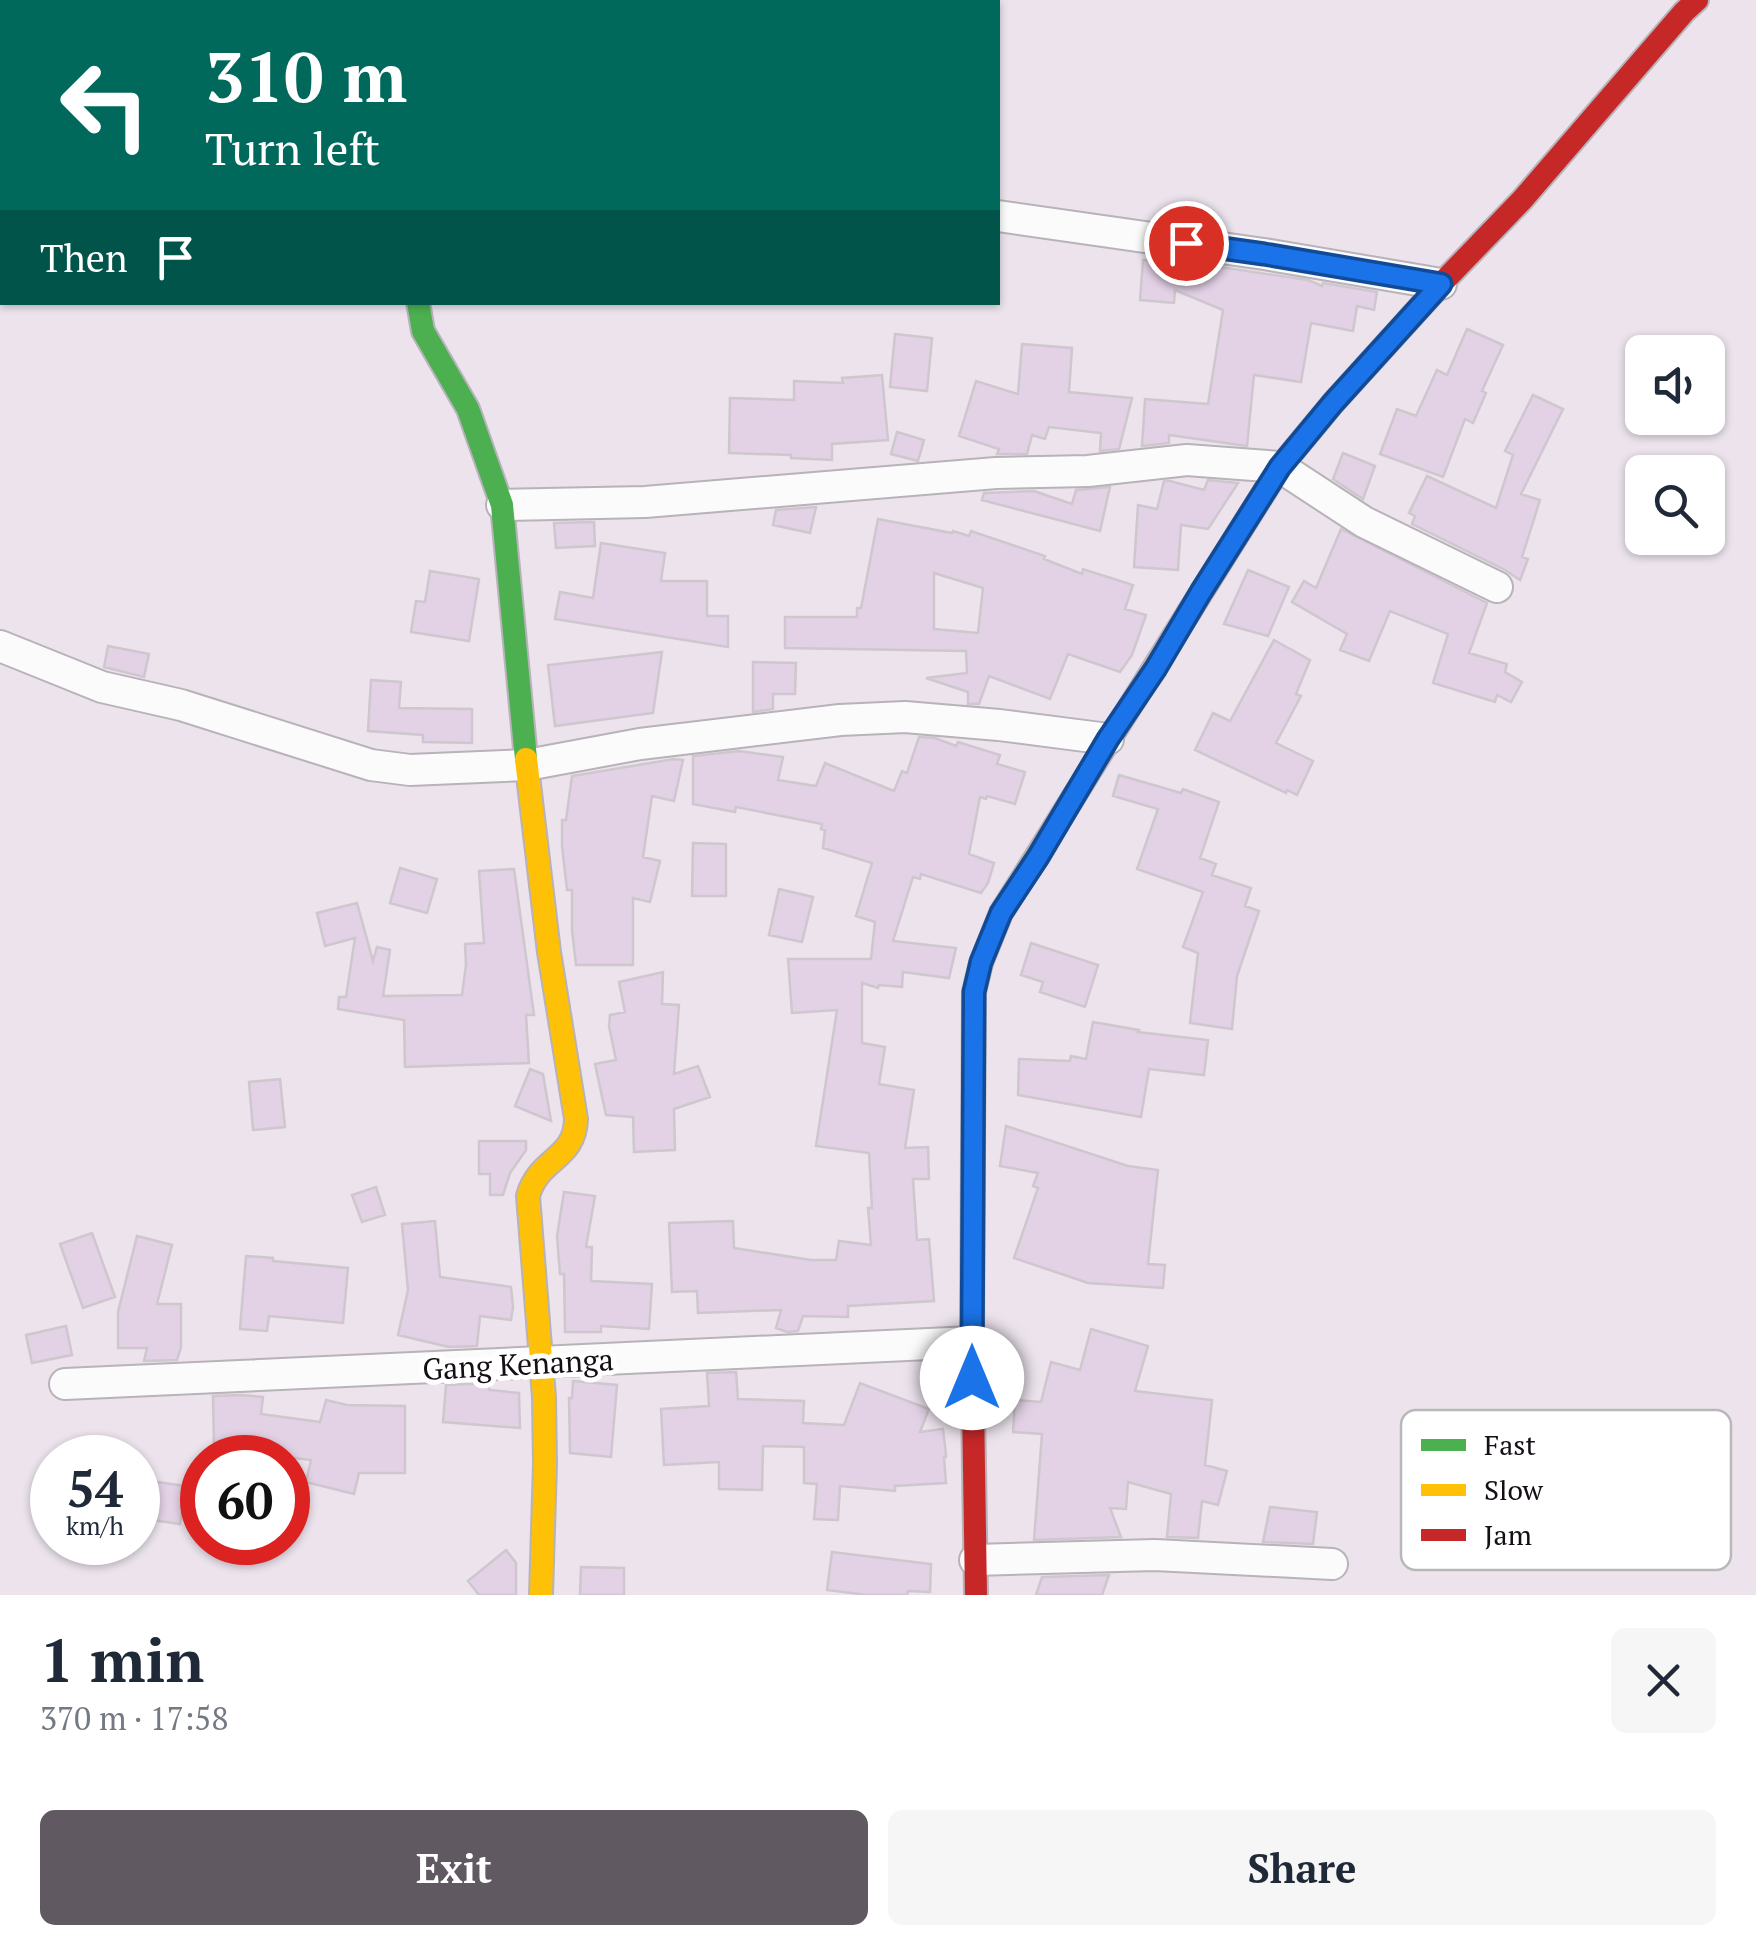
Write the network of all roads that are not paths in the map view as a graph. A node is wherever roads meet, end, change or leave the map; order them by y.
1 (1698, 0) edge
2 (1000, 216) edge
3 (1441, 284) junction
4 (419, 305) edge
5 (1280, 467) junction
6 (502, 504) junction
7 (1497, 587) dead end
8 (0, 646) edge
9 (1108, 739) junction
10 (527, 765) junction
11 (972, 1342) junction
12 (542, 1362) junction
13 (65, 1384) dead end
14 (975, 1560) junction
15 (1332, 1564) dead end
16 (541, 1595) edge
17 (976, 1595) edge

1 - 3 main road
2 - 3 street
3 - 5 main road
4 - 6 main road
5 - 6 street
5 - 7 street
5 - 9 main road
6 - 10 main road
8 - 10 street
9 - 10 street
9 - 11 main road
10 - 12 main road
11 - 12 street, Gang Kenanga
11 - 14 main road
12 - 13 street, Gang Kenanga
12 - 16 main road
14 - 15 street
14 - 17 main road

